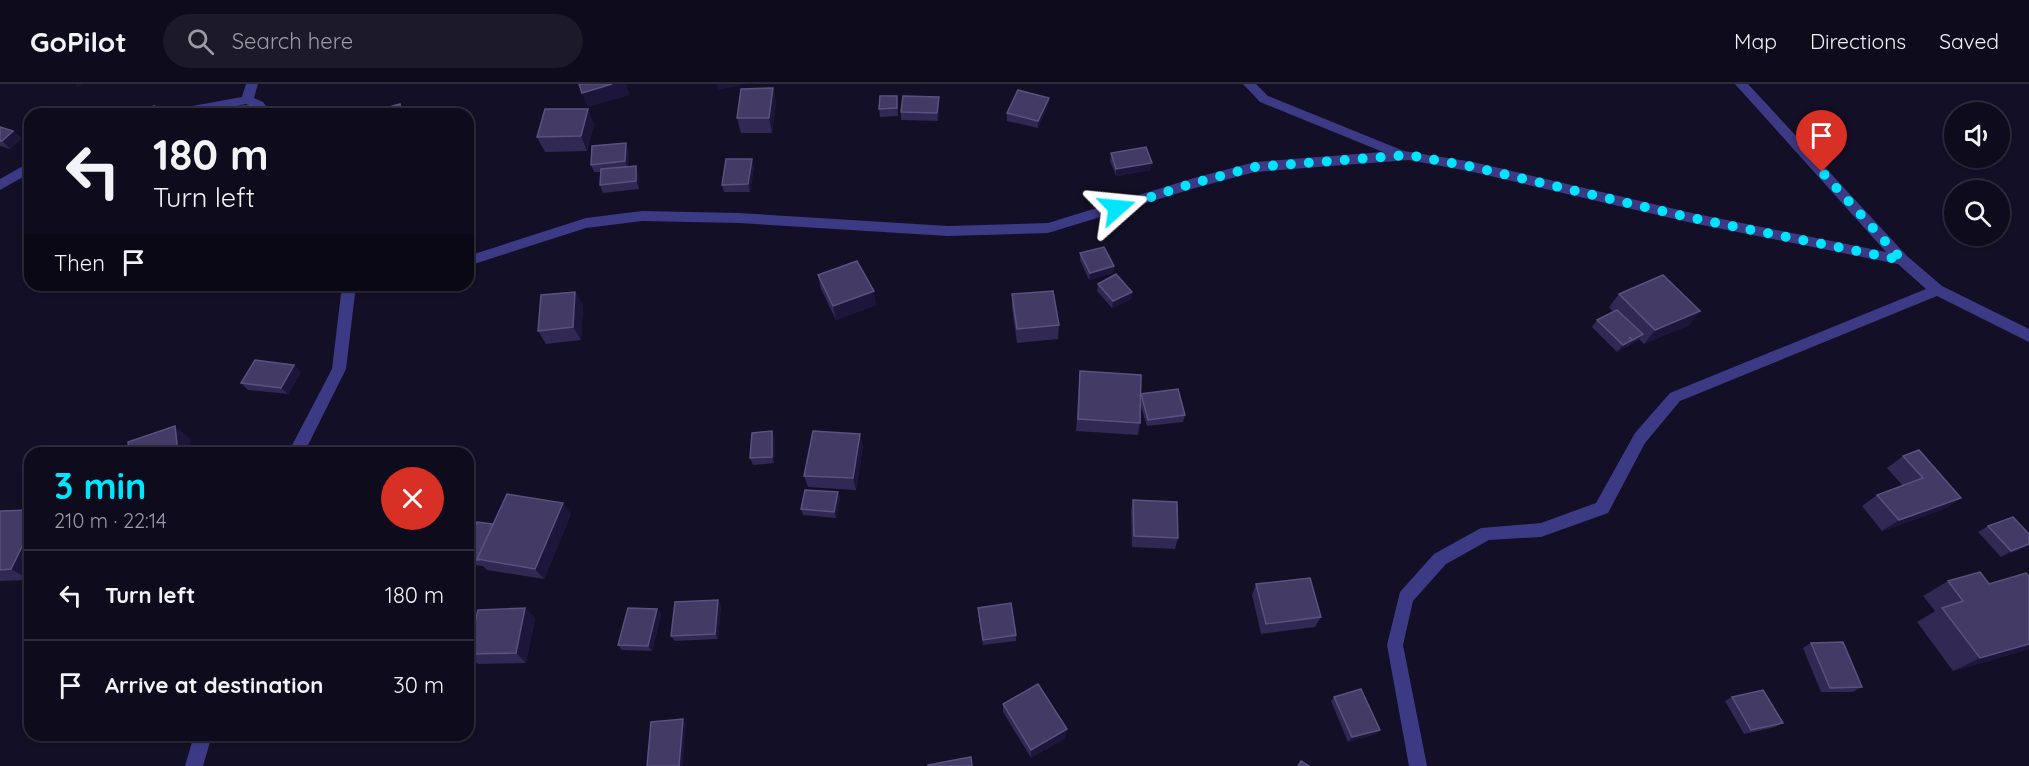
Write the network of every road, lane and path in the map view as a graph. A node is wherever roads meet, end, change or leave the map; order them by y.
1 (252, 84) edge
2 (1249, 84) edge
3 (1742, 84) edge
4 (247, 100) junction
5 (203, 108) edge
6 (262, 108) edge
7 (1402, 156) junction
8 (24, 170) edge
9 (0, 184) edge
10 (474, 259) edge
11 (1902, 260) junction
12 (1937, 290) junction
13 (348, 291) edge
14 (2029, 336) edge
15 (299, 447) edge
16 (201, 741) edge
17 (194, 766) edge
18 (1418, 766) edge

1 - 4 street
2 - 7 street
3 - 11 street
4 - 5 street
4 - 6 street
7 - 10 street
7 - 11 street
8 - 9 street
11 - 12 street
12 - 14 street
12 - 18 street
13 - 15 street
16 - 17 street

